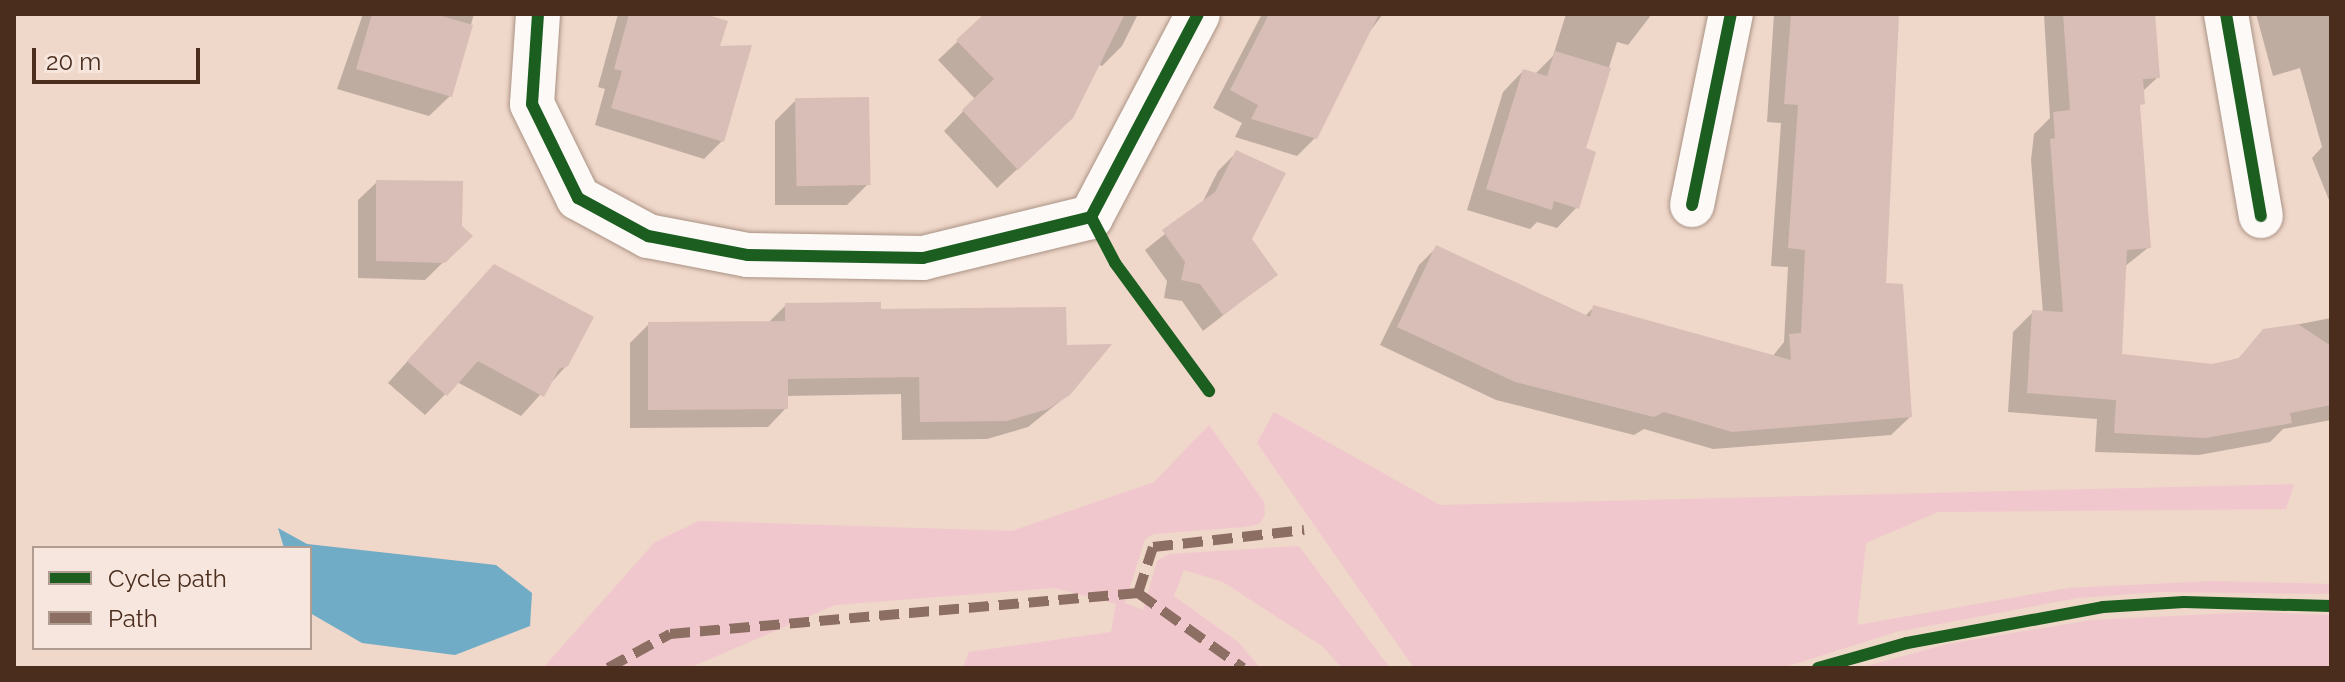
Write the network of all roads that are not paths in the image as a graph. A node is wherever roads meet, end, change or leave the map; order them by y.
1 (538, 14) edge
2 (1198, 14) edge
3 (1731, 14) edge
4 (2226, 14) edge
5 (1692, 205) dead end
6 (2261, 216) dead end

1 - 2 street
3 - 5 street
4 - 6 street

